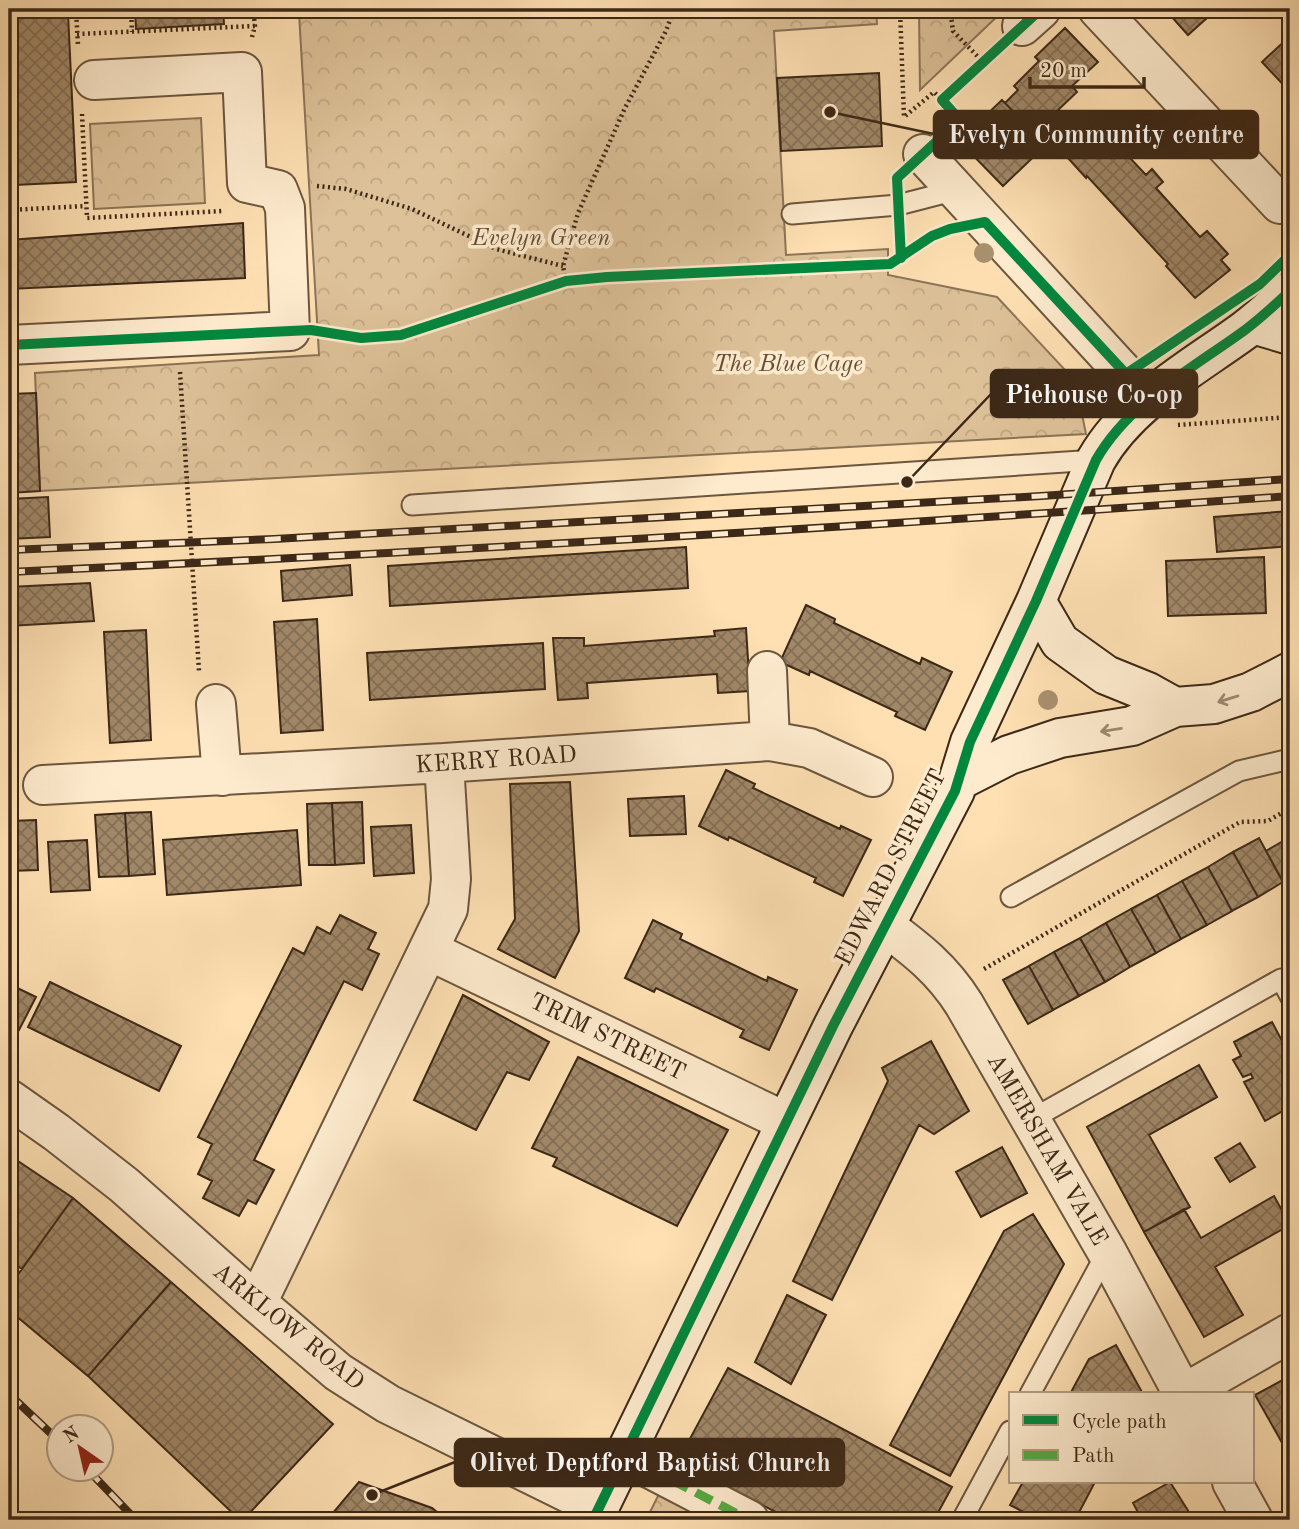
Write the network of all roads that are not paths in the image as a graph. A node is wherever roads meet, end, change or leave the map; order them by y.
1 (1098, 9) edge
2 (85, 82) road end
3 (923, 155) dead end
4 (956, 190) junction
5 (1280, 204) dead end
6 (792, 214) dead end
7 (1290, 291) edge
8 (1253, 324) junction
9 (1290, 335) edge
10 (9, 345) edge
11 (1135, 412) junction
12 (1096, 460) junction
13 (412, 505) dead end
14 (1036, 601) junction
15 (766, 671) dead end
16 (1290, 672) edge
17 (216, 704) road end
18 (1175, 707) junction
19 (770, 741) junction
20 (1290, 759) edge
21 (444, 763) junction
22 (222, 776) junction
23 (873, 777) dead end
24 (960, 780) junction
25 (43, 785) dead end
26 (1011, 897) dead end
27 (885, 926) junction
28 (429, 951) junction
29 (1290, 996) edge
30 (9, 1099) edge
31 (1031, 1119) junction
32 (786, 1122) junction
33 (1107, 1252) junction
34 (257, 1303) junction
35 (1290, 1333) edge
36 (1031, 1392) edge
37 (1182, 1392) edge
38 (1187, 1392) edge
39 (1009, 1433) edge
40 (624, 1455) junction
41 (1232, 1484) edge
42 (596, 1514) edge
43 (749, 1520) edge
44 (962, 1520) edge
45 (1253, 1520) edge

1 - 5 street
2 - 10 street
3 - 4 street
4 - 6 lane
4 - 11 street
7 - 8 street, EDWARD STREET
8 - 9 street
8 - 11 street, EDWARD STREET
11 - 12 street, EDWARD STREET
12 - 13 lane
12 - 14 street, EDWARD STREET
14 - 18 street
14 - 24 street, EDWARD STREET
15 - 19 street
16 -> 18 street, EDWARD STREET
17 - 22 street
18 -> 24 street, EDWARD STREET
19 - 21 street, KERRY ROAD
19 - 23 street, KERRY ROAD
20 - 26 lane
21 - 22 street, KERRY ROAD
21 - 28 street
22 - 25 street, KERRY ROAD
24 - 27 street, EDWARD STREET
27 - 31 street, AMERSHAM VALE
27 - 32 street, EDWARD STREET
28 - 32 street, TRIM STREET
28 - 34 street
29 - 31 lane
30 - 34 street, ARKLOW ROAD
31 - 33 street, AMERSHAM VALE
32 - 40 street, EDWARD STREET
33 - 36 lane
33 - 37 street, AMERSHAM VALE
34 - 42 street, ARKLOW ROAD
35 - 38 street
39 - 44 lane
40 - 42 street, EDWARD STREET
40 - 43 street
41 - 45 street

